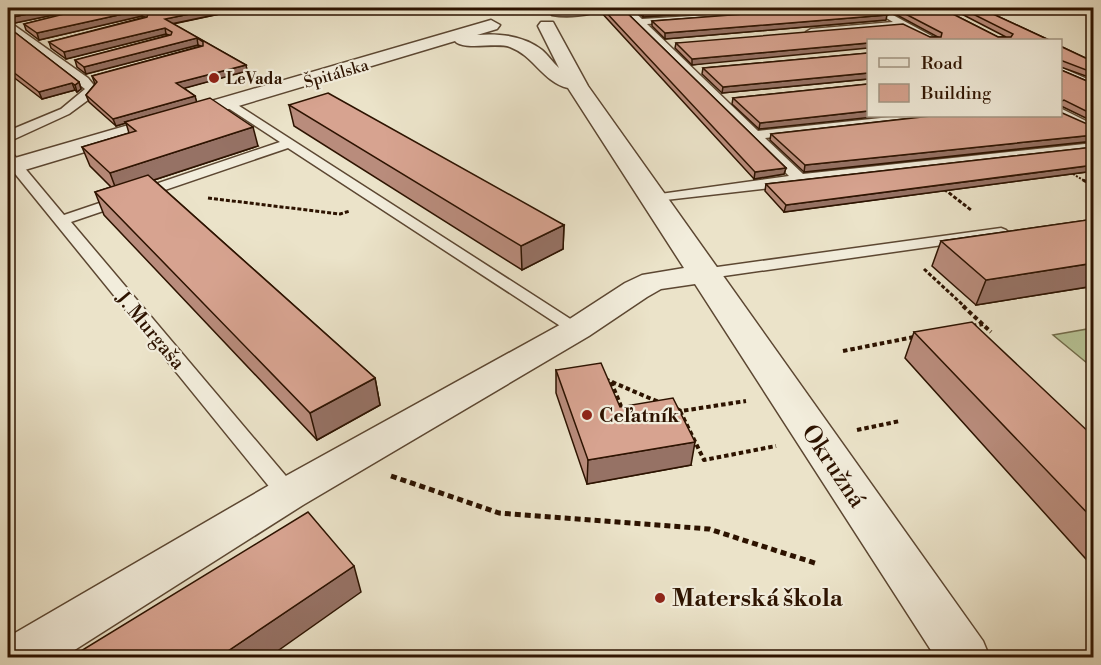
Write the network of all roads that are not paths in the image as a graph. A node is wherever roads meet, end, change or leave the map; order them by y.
1 (593, 8) edge
2 (625, 8) edge
3 (822, 8) edge
4 (874, 8) edge
5 (552, 15) edge
6 (491, 16) edge
7 (639, 21) junction
8 (904, 24) junction
9 (15, 26) edge
10 (515, 29) junction
11 (800, 33) edge
12 (932, 39) edge
13 (406, 52) junction
14 (1062, 71) edge
15 (578, 87) junction
16 (1094, 87) edge
17 (229, 104) junction
18 (1062, 112) edge
19 (919, 117) edge
20 (1094, 130) edge
21 (754, 135) junction
22 (8, 138) edge
23 (290, 143) junction
24 (1094, 147) edge
25 (10, 164) edge
26 (801, 180) junction
27 (653, 199) junction
28 (60, 221) junction
29 (1007, 232) edge
30 (703, 274) junction
31 (577, 329) junction
32 (288, 494) junction
33 (17, 657) edge
34 (965, 657) edge

1 - 5 street
2 - 7 lane
3 - 7 lane
4 - 8 lane
5 - 10 street
5 - 15 street, Okružná
6 - 10 street
6 - 13 street, Špitálska
7 - 21 lane
8 - 11 lane
8 - 12 lane
9 - 22 lane
10 - 15 street
13 - 15 street
13 - 17 street, Špitálska
14 - 16 lane
15 - 27 street, Okružná
17 - 23 lane
17 - 25 street, Špitálska
18 - 20 lane
19 - 21 lane
21 - 26 lane
23 - 28 lane
23 - 31 lane
24 - 26 lane
25 - 28 lane, J. Murgaša
26 - 27 lane
27 - 30 street, Okružná
28 - 32 lane, J. Murgaša
29 - 30 lane
30 - 31 street
30 - 34 street, Okružná
31 - 32 street
32 - 33 street

